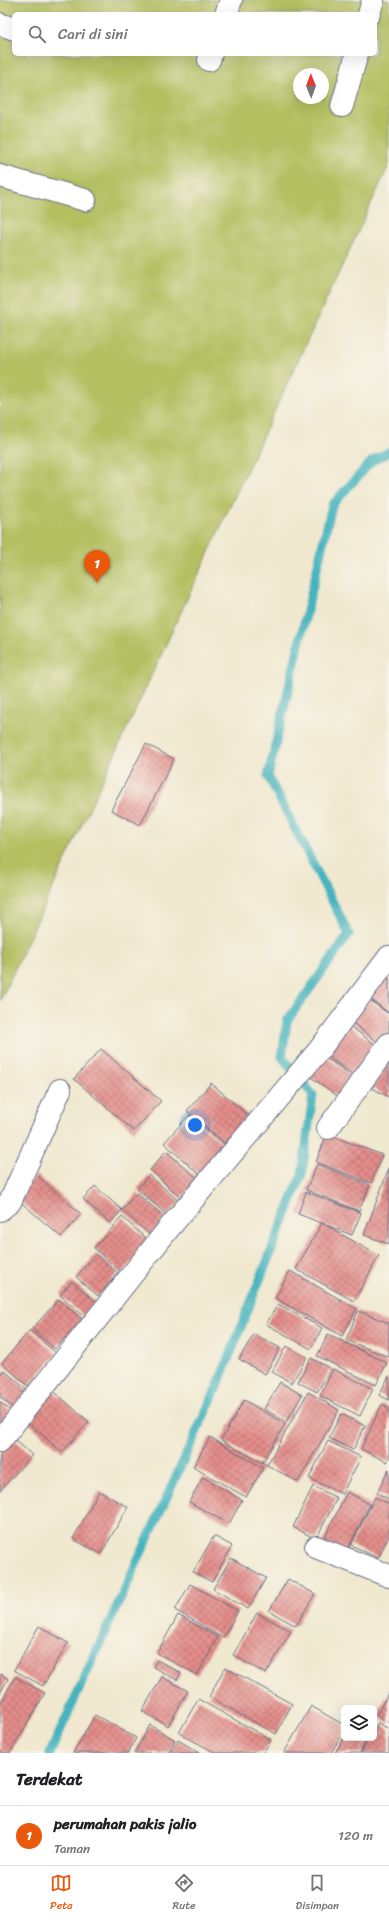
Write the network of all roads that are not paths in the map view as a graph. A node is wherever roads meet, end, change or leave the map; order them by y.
1 (231, 0) edge
2 (373, 0) edge
3 (227, 12) edge
4 (370, 12) edge
5 (0, 24) edge
6 (12, 28) edge
7 (356, 56) edge
8 (342, 106) dead end
9 (0, 176) edge
10 (85, 200) dead end
11 (389, 957) edge
12 (389, 1044) edge
13 (60, 1090) dead end
14 (328, 1128) dead end
15 (0, 1210) edge
16 (0, 1441) edge
17 (316, 1547) dead end
18 (389, 1576) edge

1 - 3 street
2 - 4 street
5 - 6 street
7 - 8 street
9 - 10 street
11 - 16 street
12 - 14 street
13 - 15 street
17 - 18 street

